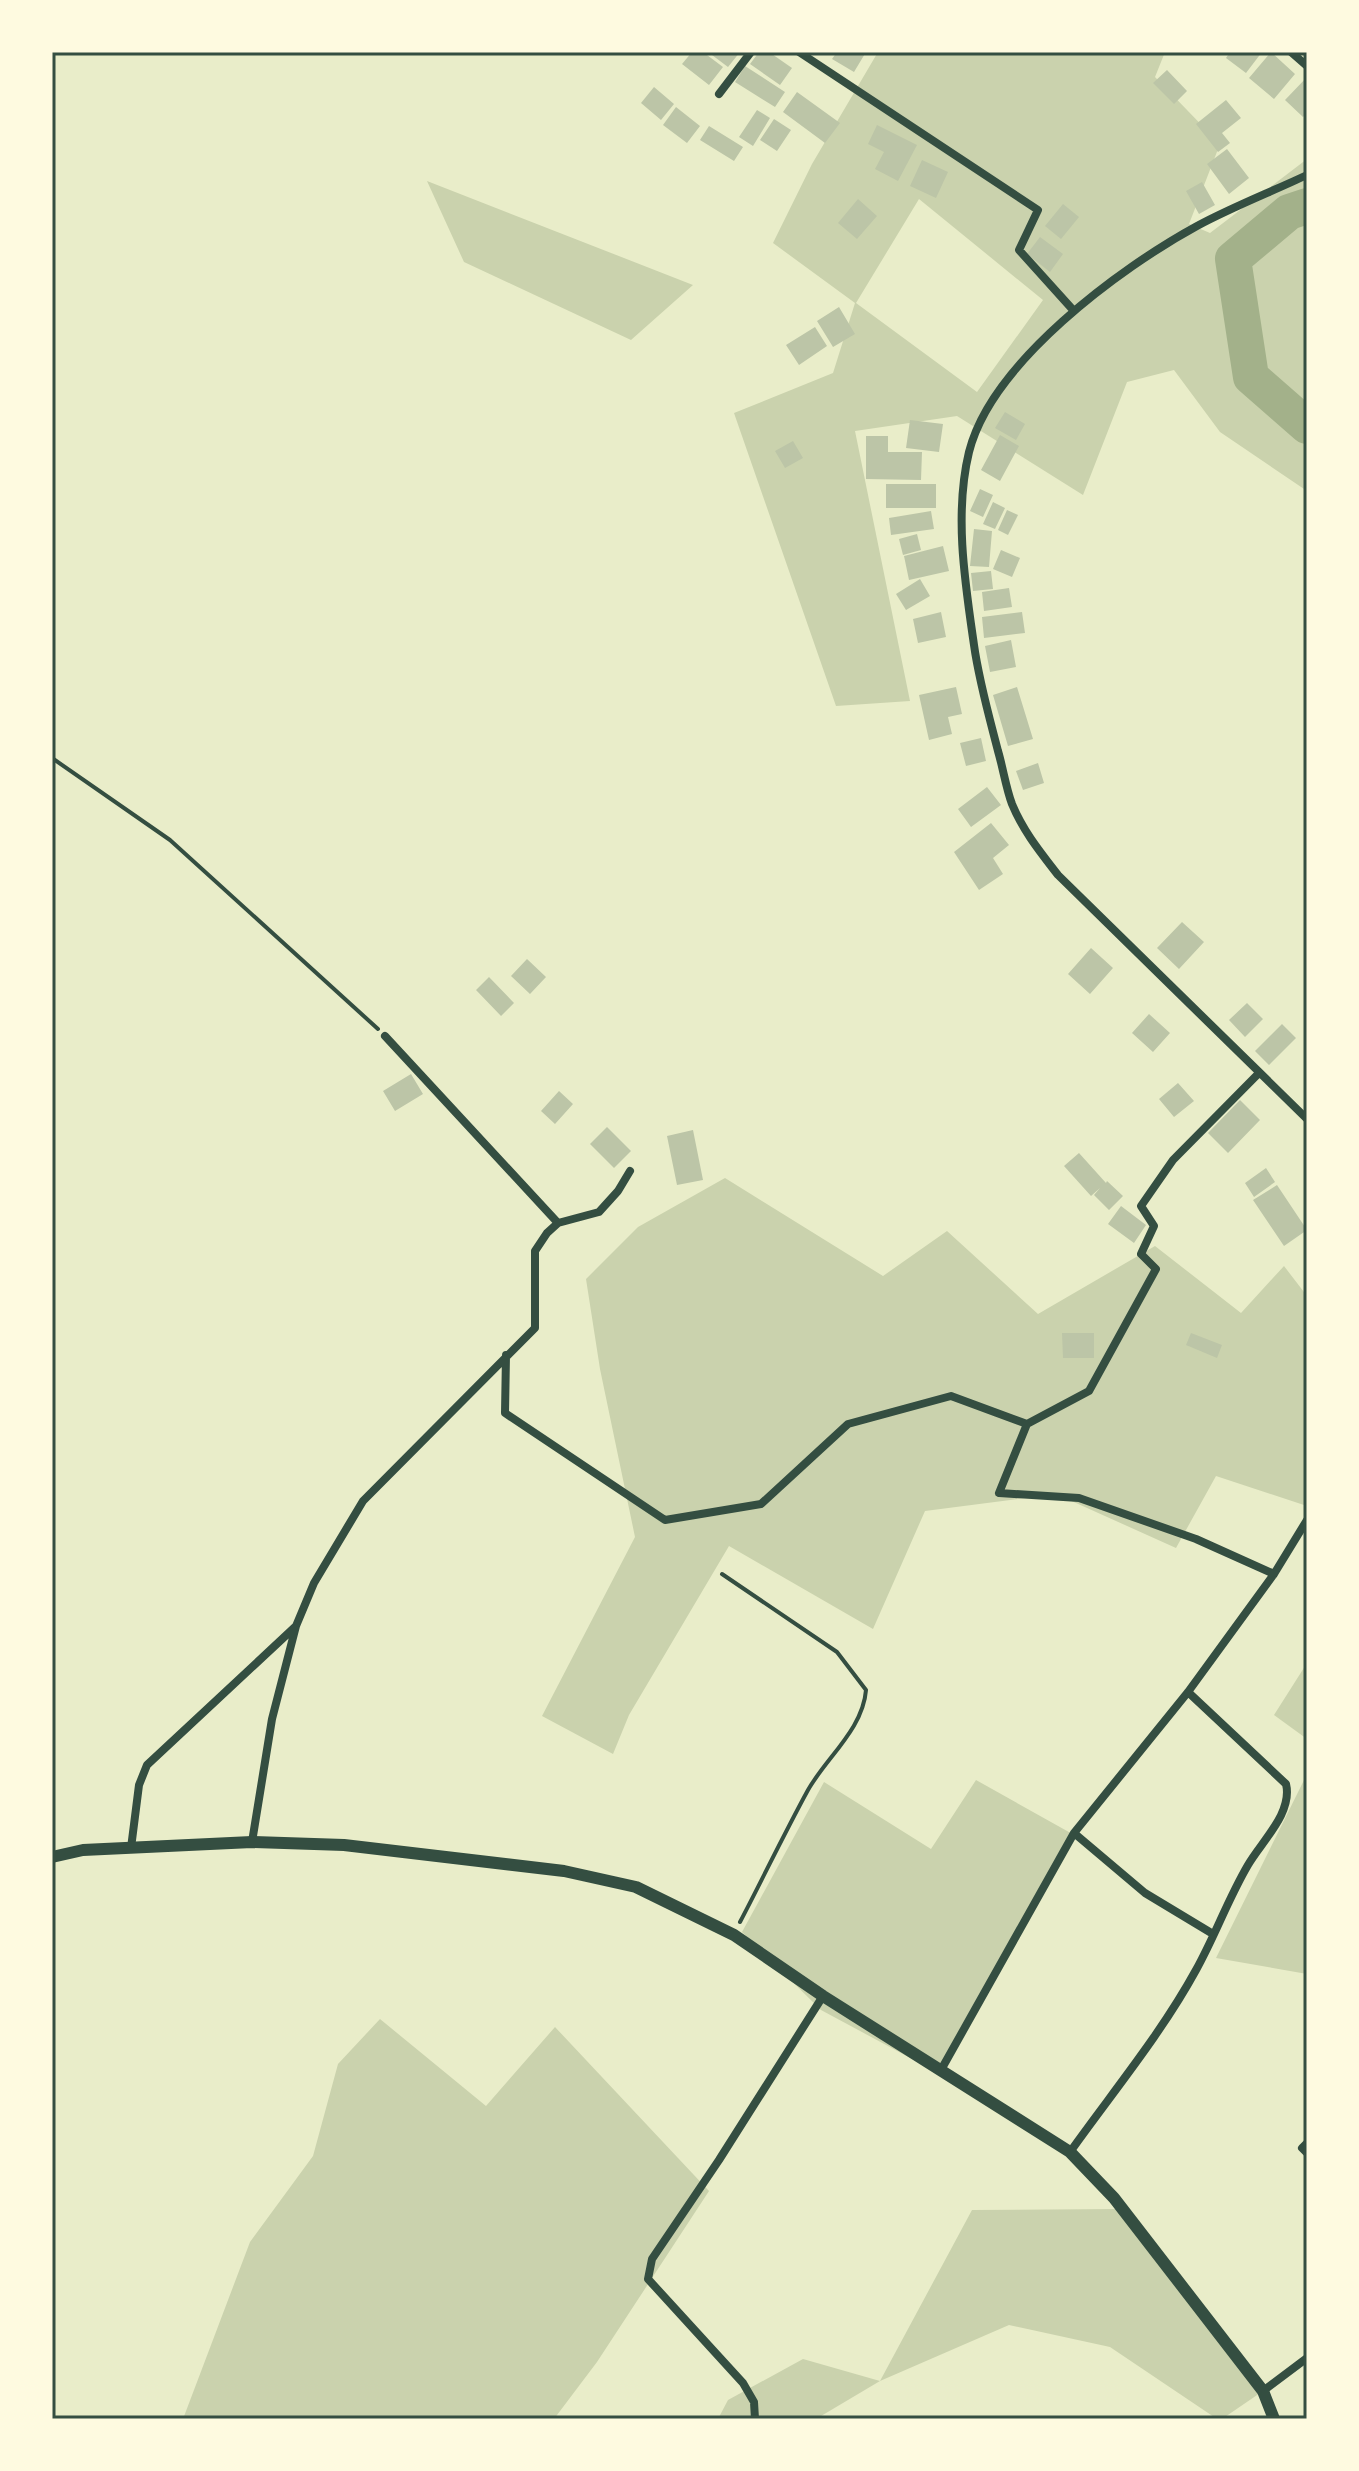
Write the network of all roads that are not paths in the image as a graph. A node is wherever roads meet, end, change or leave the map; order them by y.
1 (751, 52) edge
2 (799, 52) edge
3 (1291, 52) edge
4 (1307, 66) edge
5 (719, 94) dead end
6 (1307, 175) edge
7 (1074, 311) junction
8 (385, 1036) road end
9 (1259, 1073) junction
10 (1307, 1119) edge
11 (630, 1171) dead end
12 (558, 1223) junction
13 (506, 1355) junction
14 (1027, 1424) junction
15 (1307, 1520) edge
16 (1274, 1574) junction
17 (296, 1626) junction
18 (1188, 1692) junction
19 (1074, 1833) junction
20 (252, 1842) junction
21 (131, 1848) junction
22 (52, 1857) edge
23 (1213, 1934) junction
24 (823, 1996) junction
25 (941, 2070) junction
26 (1307, 2143) edge
27 (1070, 2152) junction
28 (1307, 2153) edge
29 (1307, 2358) edge
30 (1263, 2391) junction
31 (755, 2419) edge
32 (1274, 2419) edge

1 - 5 street
2 - 7 street
3 - 4 street
6 - 7 street
7 - 9 street
8 - 12 street
9 - 10 street
9 - 14 street
11 - 12 street
12 - 13 street
13 - 14 street
13 - 17 street
14 - 16 street
15 - 16 street
16 - 18 street
17 - 20 street
17 - 21 street
18 - 19 street
18 - 23 street
19 - 23 street
19 - 25 street
20 - 21 street
20 - 24 street
21 - 22 street
23 - 27 street
24 - 25 street
24 - 31 street
25 - 27 street
26 - 28 street
27 - 30 street
29 - 30 street
30 - 32 street

